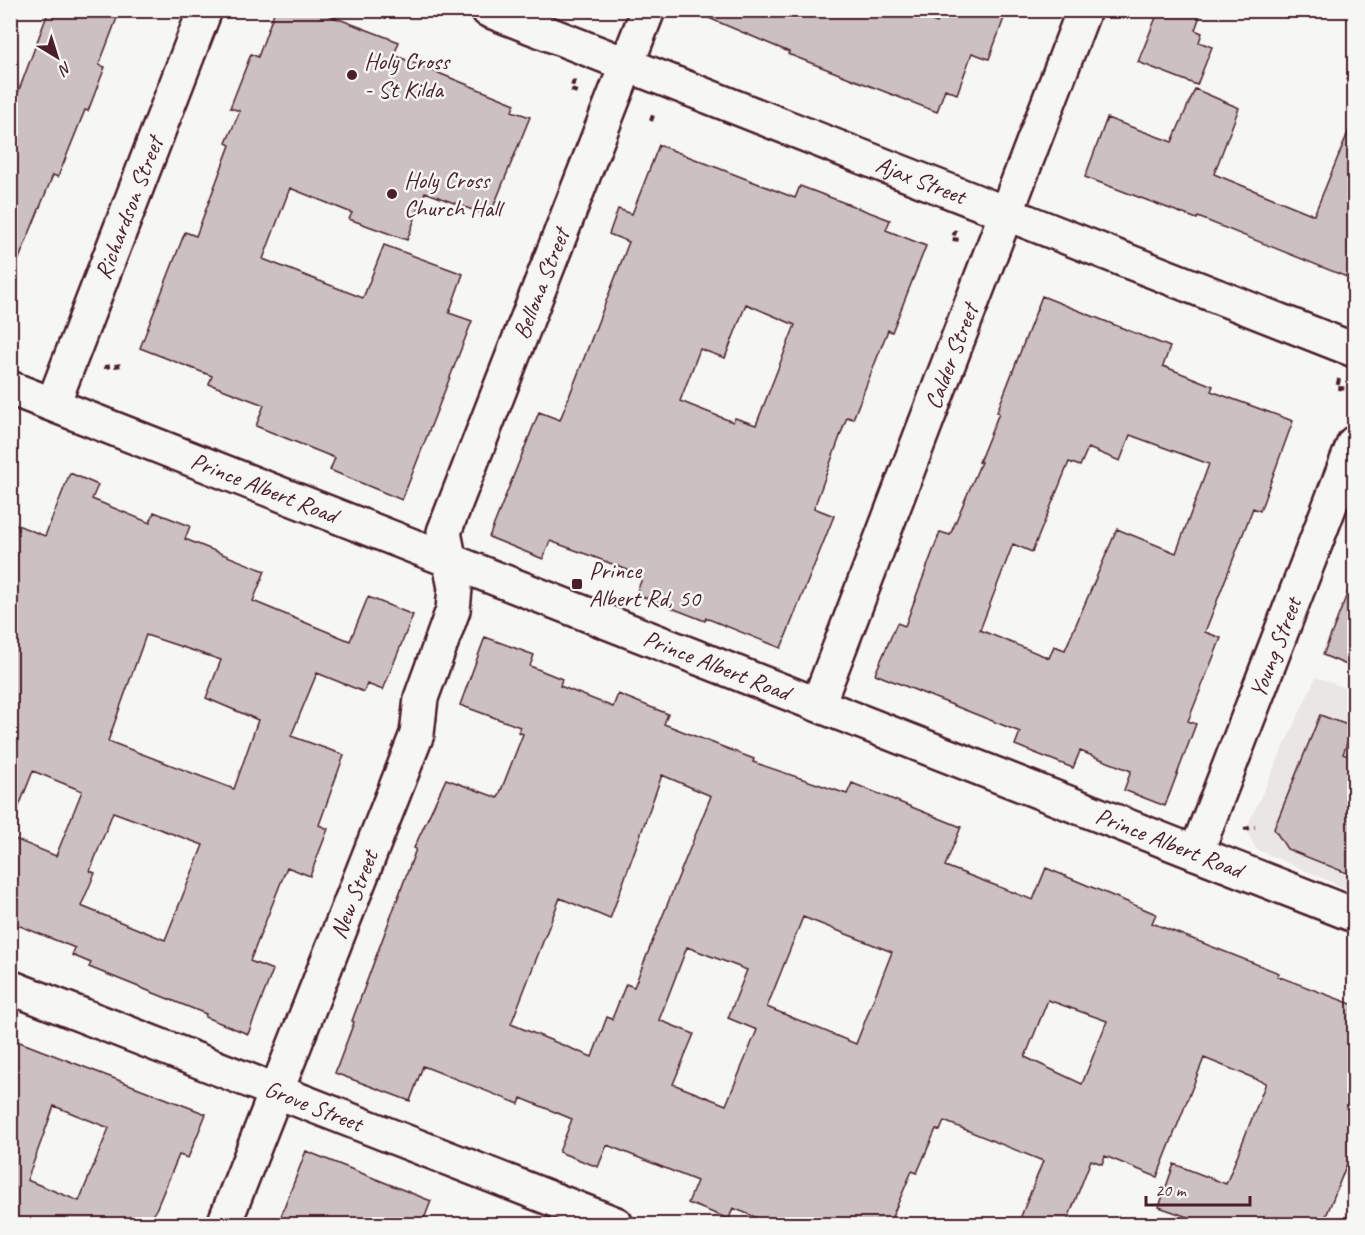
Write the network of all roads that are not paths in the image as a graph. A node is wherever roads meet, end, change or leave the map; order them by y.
1 (205, 10) edge
2 (488, 10) edge
3 (648, 10) edge
4 (1084, 10) edge
5 (627, 65) junction
6 (1006, 213) junction
7 (1354, 350) edge
8 (10, 388) edge
9 (53, 404) junction
10 (1354, 443) edge
11 (450, 560) junction
12 (818, 704) junction
13 (1196, 853) junction
14 (1354, 915) edge
15 (10, 987) edge
16 (276, 1092) junction
17 (224, 1224) edge
18 (616, 1224) edge

1 - 9 street, Richardson Street
2 - 5 street, Ajax Street
3 - 5 street, Bellona Street
4 - 6 street, Calder Street
5 - 6 street, Ajax Street
5 - 11 street, Bellona Street
6 - 7 street, Ajax Street
6 - 12 street, Calder Street
8 - 9 street, Prince Albert Road
9 - 11 street, Prince Albert Road
10 - 13 street, Young Street
11 - 12 street, Prince Albert Road
11 - 16 street, New Street
12 - 13 street, Prince Albert Road
13 - 14 street, Prince Albert Road
15 - 16 street, Grove Street
16 - 17 street, New Street
16 - 18 street, Grove Street

